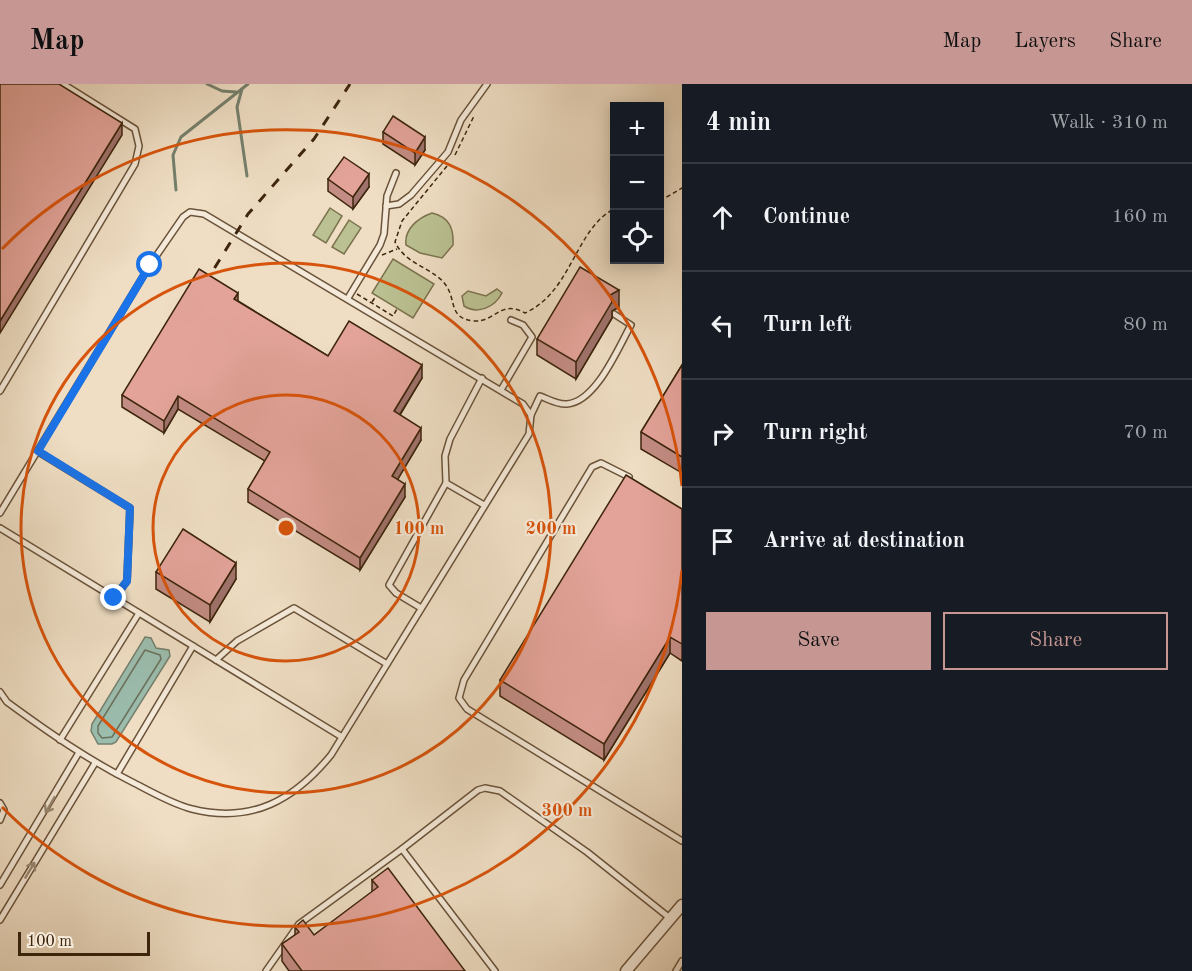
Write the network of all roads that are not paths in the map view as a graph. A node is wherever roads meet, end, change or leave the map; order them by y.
1 (63, 84) edge
2 (487, 84) edge
3 (396, 173) dead end
4 (386, 206) junction
5 (348, 298) junction
6 (614, 314) dead end
7 (511, 320) dead end
8 (482, 378) junction
9 (501, 390) junction
10 (0, 391) edge
11 (531, 415) junction
12 (38, 451) junction
13 (637, 482) edge
14 (446, 483) junction
15 (483, 506) junction
16 (0, 513) edge
17 (0, 528) edge
18 (114, 598) junction
19 (421, 608) junction
20 (139, 613) junction
21 (193, 646) junction
22 (216, 660) junction
23 (387, 664) junction
24 (0, 692) edge
25 (342, 737) junction
26 (60, 740) junction
27 (78, 754) junction
28 (95, 763) junction
29 (117, 774) junction
30 (0, 803) edge
31 (0, 820) edge
32 (682, 841) edge
33 (402, 849) junction
34 (0, 885) edge
35 (682, 905) edge
36 (0, 920) edge
37 (671, 920) junction
38 (682, 962) edge
39 (266, 971) edge
40 (495, 971) edge
41 (626, 971) edge
42 (676, 971) edge

1 - 10 lane
2 - 4 lane
3 - 4 lane
4 - 5 lane
5 - 8 lane
5 - 12 lane
6 - 11 lane
7 - 9 lane
8 - 9 lane
8 - 14 lane
9 - 11 lane
11 - 15 lane
12 - 16 lane
12 - 18 lane
13 - 32 lane
14 - 15 lane
14 - 19 lane
15 - 19 lane
17 - 18 lane
18 - 20 lane
19 - 23 lane
20 - 21 lane
20 - 26 lane
21 - 22 lane
21 - 29 lane
22 - 23 lane
22 - 25 lane
23 - 25 lane
24 - 26 lane
25 - 29 lane
26 - 27 lane
27 - 28 lane
27 -> 34 lane
28 - 29 lane
36 -> 28 lane
30 - 31 lane
33 - 37 lane
33 - 39 lane
33 - 40 lane
35 - 37 street
37 - 41 street
38 - 42 lane

